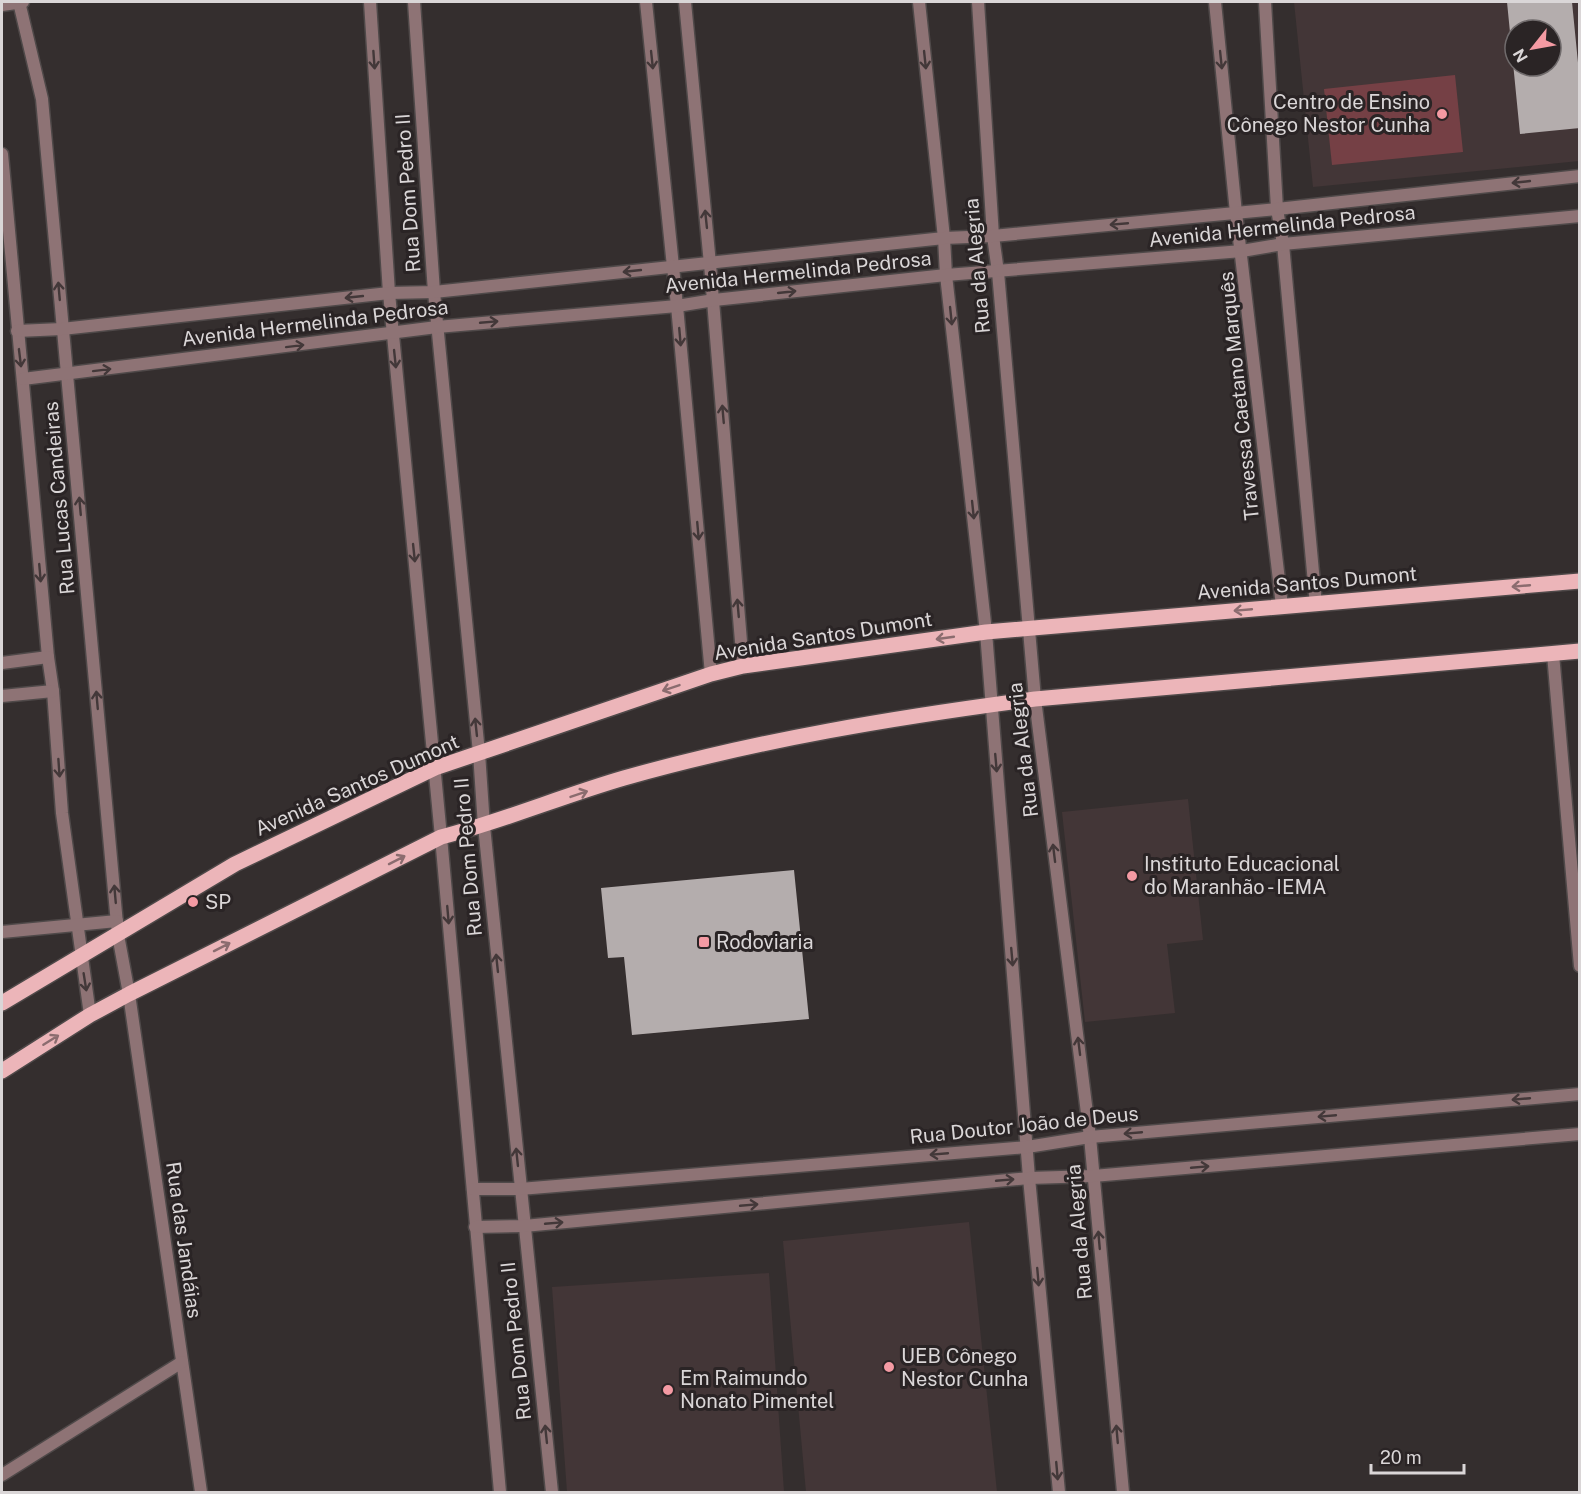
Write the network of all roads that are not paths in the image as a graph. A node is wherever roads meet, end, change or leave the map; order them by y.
1 (21, 2) edge
2 (370, 2) edge
3 (414, 2) edge
4 (646, 2) edge
5 (685, 2) edge
6 (919, 2) edge
7 (978, 2) edge
8 (1215, 2) edge
9 (1265, 2) edge
10 (2, 5) edge
11 (2, 154) edge
12 (1580, 176) edge
13 (1277, 209) junction
14 (1236, 213) junction
15 (1580, 216) edge
16 (993, 236) junction
17 (944, 238) junction
18 (1283, 244) junction
19 (1242, 251) junction
20 (710, 264) junction
21 (673, 267) junction
22 (998, 272) junction
23 (946, 275) junction
24 (434, 292) junction
25 (389, 293) junction
26 (714, 300) junction
27 (677, 306) junction
28 (437, 327) junction
29 (62, 329) junction
30 (17, 332) junction
31 (393, 333) junction
32 (68, 374) junction
33 (23, 380) junction
34 (1580, 581) edge
35 (1316, 605) junction
36 (1282, 606) junction
37 (1030, 627) junction
38 (986, 632) junction
39 (1580, 651) edge
40 (1553, 654) junction
41 (48, 657) junction
42 (2, 663) edge
43 (743, 666) junction
44 (711, 674) junction
45 (53, 691) junction
46 (2, 696) edge
47 (1035, 699) junction
48 (992, 705) junction
49 (479, 753) junction
50 (435, 768) junction
51 (484, 826) junction
52 (441, 837) junction
53 (76, 924) junction
54 (118, 928) junction
55 (2, 932) edge
56 (81, 957) junction
57 (1580, 966) edge
58 (129, 994) junction
59 (2, 1003) edge
60 (90, 1015) junction
61 (2, 1071) edge
62 (1580, 1094) edge
63 (1580, 1134) edge
64 (1090, 1137) junction
65 (1027, 1146) junction
66 (1093, 1176) junction
67 (1029, 1178) junction
68 (473, 1189) junction
69 (520, 1189) junction
70 (524, 1226) junction
71 (475, 1227) junction
72 (182, 1362) junction
73 (2, 1475) edge
74 (201, 1492) edge
75 (500, 1492) edge
76 (552, 1492) edge
77 (1059, 1492) edge
78 (1123, 1492) edge

1 - 10 street
29 -> 1 street, Rua Lucas Candeiras
2 -> 25 street, Rua Dom Pedro II
3 - 24 street, Rua Dom Pedro II
4 -> 21 street
20 -> 5 street
6 -> 17 street, Rua da Alegria
7 - 16 street, Rua da Alegria
8 -> 14 street, Travessa Caetano Marquês
9 - 13 street
11 - 30 street, Rua Lucas Candeiras
12 -> 13 street
13 - 14 street
13 - 18 street
14 -> 16 street
14 - 19 street, Travessa Caetano Marquês
15 - 18 street, Avenida Hermelinda Pedrosa
16 - 17 street
16 - 22 street, Rua da Alegria
17 - 20 street
17 - 23 street, Rua da Alegria
18 - 19 street, Avenida Hermelinda Pedrosa
18 - 35 street
19 - 22 street, Avenida Hermelinda Pedrosa
19 - 36 street, Travessa Caetano Marquês
20 - 21 street
20 - 26 street
21 -> 24 street
21 - 27 street
22 - 23 street, Avenida Hermelinda Pedrosa
22 - 37 street, Rua da Alegria
26 -> 23 street, Avenida Hermelinda Pedrosa
23 -> 38 street, Rua da Alegria
24 - 25 street
24 - 28 street, Rua Dom Pedro II
25 -> 29 street
25 - 31 street, Rua Dom Pedro II
26 - 27 street, Avenida Hermelinda Pedrosa
43 -> 26 street
28 -> 27 street, Avenida Hermelinda Pedrosa
27 -> 44 street
28 - 31 street, Avenida Hermelinda Pedrosa
49 -> 28 street, Rua Dom Pedro II
29 - 30 street
29 - 32 street, Rua Lucas Candeiras
30 -> 33 street, Rua Lucas Candeiras
32 -> 31 street, Avenida Hermelinda Pedrosa
31 -> 50 street, Rua Dom Pedro II
32 - 33 street, Avenida Hermelinda Pedrosa
54 -> 32 street, Rua Lucas Candeiras
33 -> 41 street, Rua Lucas Candeiras
34 -> 35 main road, Avenida Santos Dumont
35 - 36 main road, Avenida Santos Dumont
36 -> 37 main road, Avenida Santos Dumont
37 - 38 main road, Avenida Santos Dumont
37 - 47 street, Rua da Alegria
38 -> 43 main road, Avenida Santos Dumont
38 - 48 street, Rua da Alegria
39 - 40 main road
40 - 47 main road
40 - 57 street
41 - 42 street
41 - 45 street, Rua Lucas Candeiras
43 - 44 main road, Avenida Santos Dumont
44 -> 49 main road, Avenida Santos Dumont
45 - 46 street
45 -> 53 street, Rua Lucas Candeiras
47 - 48 main road
64 -> 47 street, Rua da Alegria
51 -> 48 main road
48 -> 65 street, Rua da Alegria
49 - 50 main road, Avenida Santos Dumont
49 - 51 street, Rua Dom Pedro II
50 - 52 street, Rua Dom Pedro II
50 - 54 main road, Avenida Santos Dumont
51 - 52 main road
69 -> 51 street, Rua Dom Pedro II
58 -> 52 main road
52 -> 68 street, Rua Dom Pedro II
53 - 54 street
53 - 55 street
53 - 56 street, Rua Lucas Candeiras
54 - 56 main road, Avenida Santos Dumont
54 - 58 street, Rua Lucas Candeiras
56 - 59 main road, Avenida Santos Dumont
56 -> 60 street, Rua Lucas Candeiras
58 - 60 main road
58 - 72 street, Rua das Jandáias
61 -> 60 main road
62 -> 64 street, Rua Doutor João de Deus
66 -> 63 street
64 - 65 street, Rua Doutor João de Deus
64 - 66 street, Rua da Alegria
65 - 67 street, Rua da Alegria
65 -> 69 street, Rua Doutor João de Deus
66 - 67 street
78 -> 66 street, Rua da Alegria
70 -> 67 street
67 -> 77 street, Rua da Alegria
68 - 69 street, Rua Doutor João de Deus
68 - 71 street, Rua Dom Pedro II
69 - 70 street, Rua Dom Pedro II
70 - 71 street
76 -> 70 street, Rua Dom Pedro II
71 - 75 street, Rua Dom Pedro II
72 - 73 street
72 - 74 street, Rua das Jandáias

